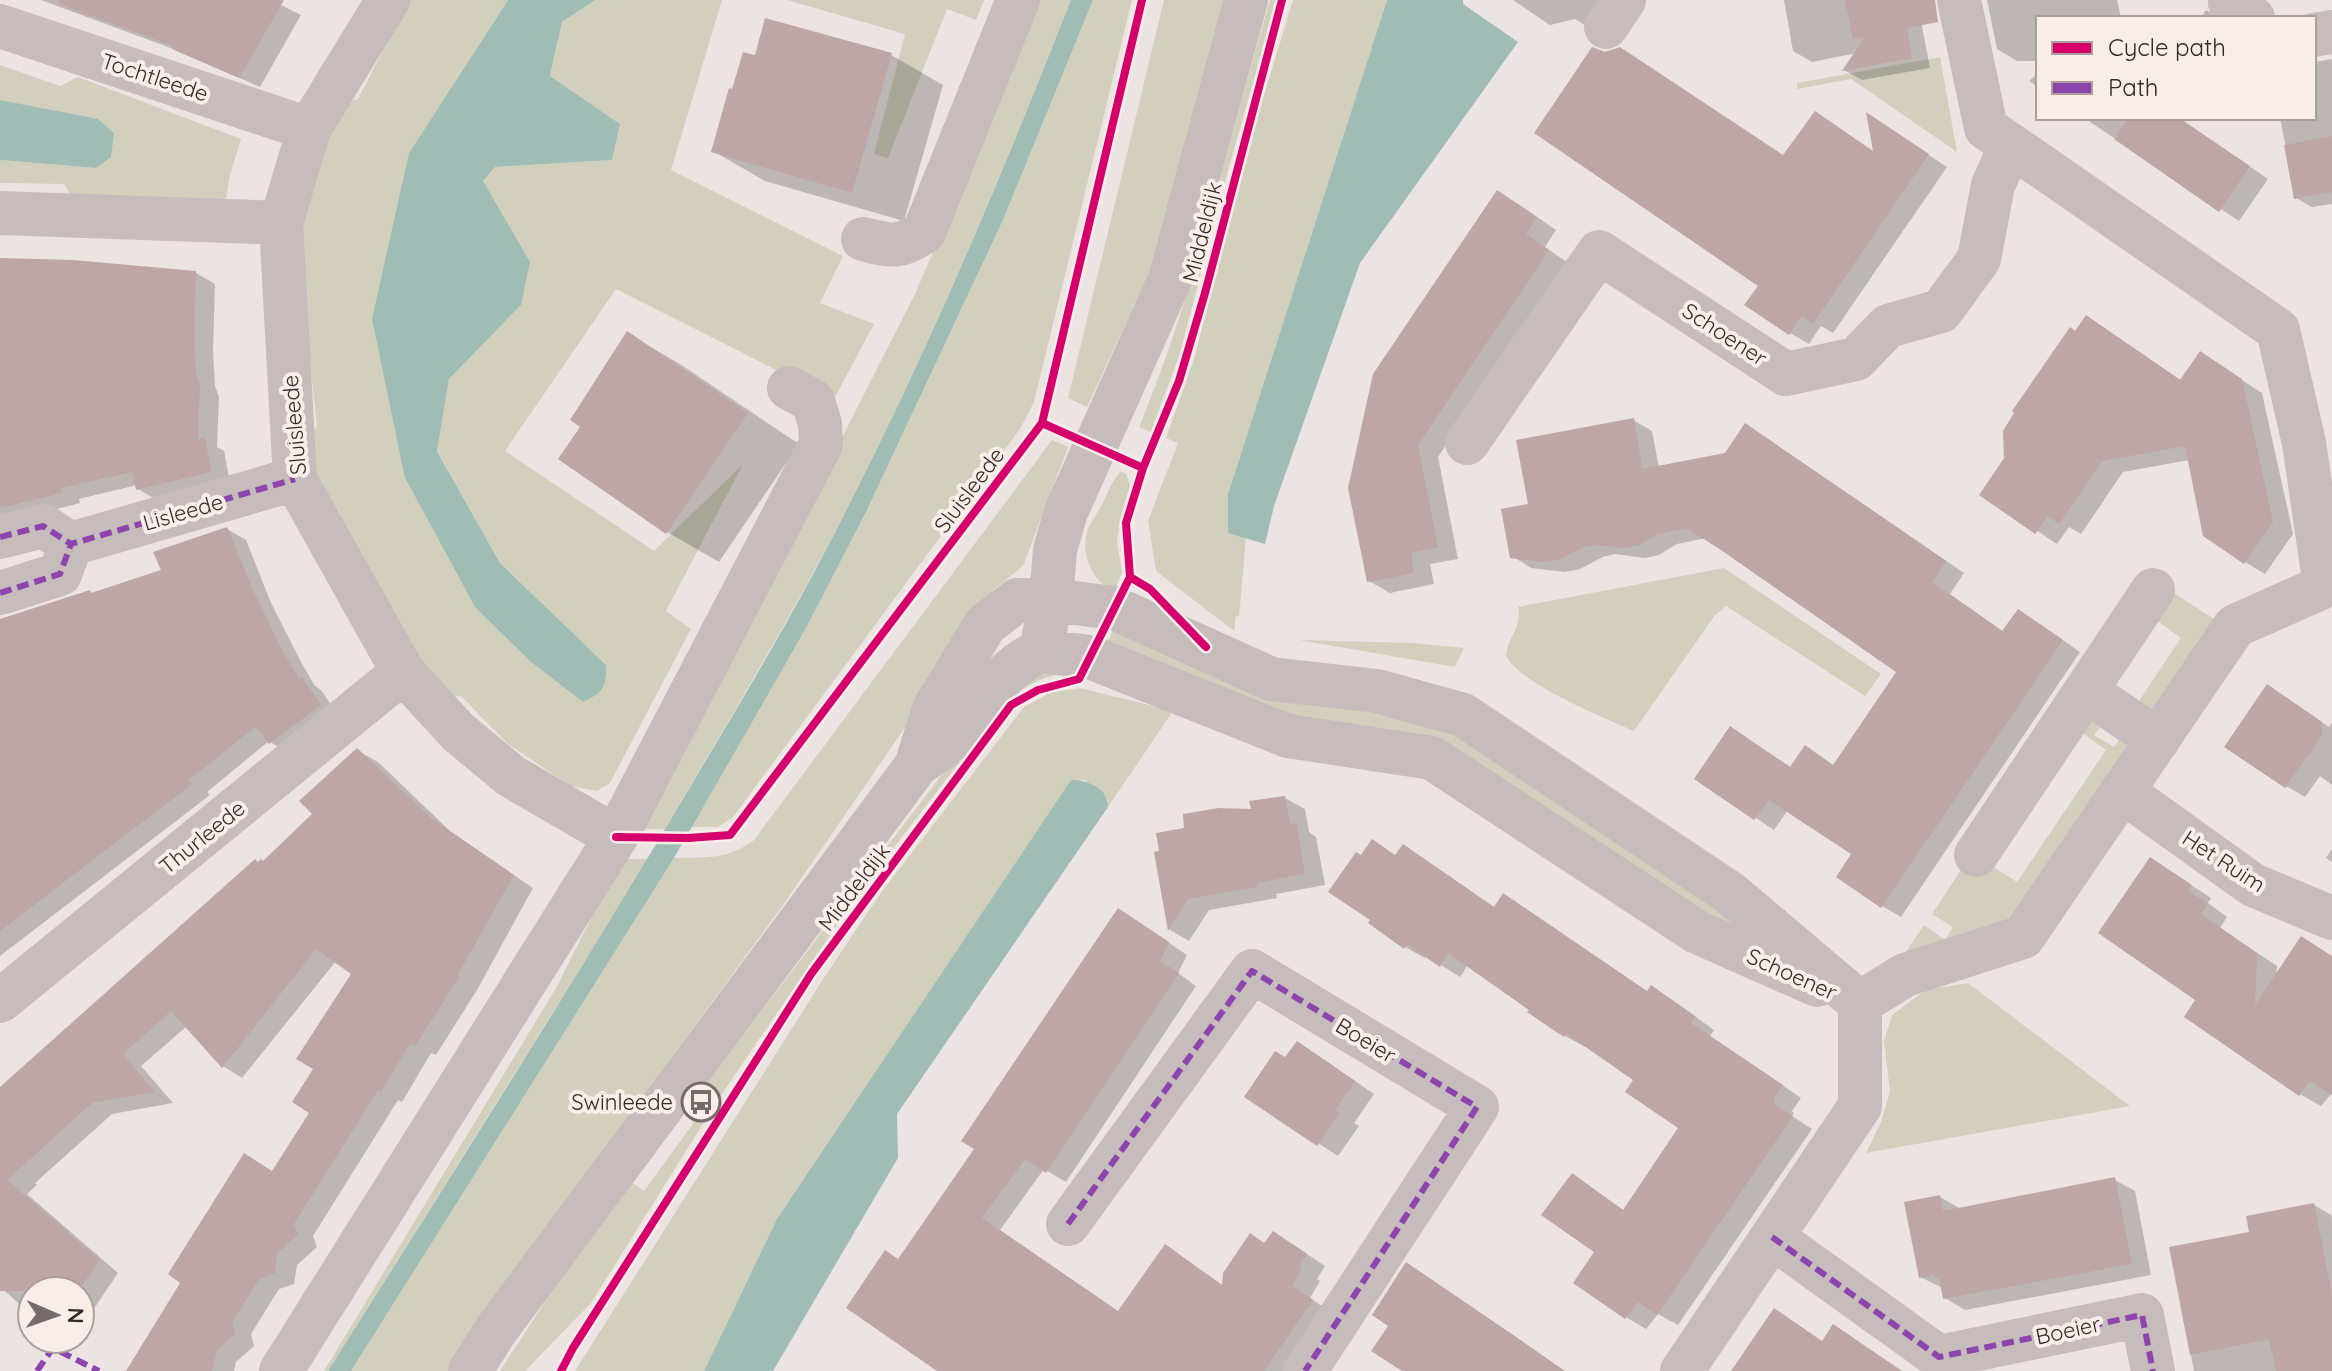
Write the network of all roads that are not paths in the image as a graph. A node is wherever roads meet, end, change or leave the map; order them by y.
1 (388, 0) edge
2 (1018, 0) edge
3 (1246, 0) edge
4 (1959, 0) edge
5 (0, 26) edge
6 (309, 129) junction
7 (2011, 145) junction
8 (0, 213) edge
9 (281, 223) junction
10 (863, 239) dead end
11 (789, 388) dead end
12 (2318, 440) edge
13 (1467, 443) dead end
14 (295, 479) junction
15 (0, 537) edge
16 (71, 544) junction
17 (2329, 588) edge
18 (2153, 590) dead end
19 (0, 593) edge
20 (1051, 600) junction
21 (1041, 651) junction
22 (1090, 657) junction
23 (403, 672) junction
24 (2086, 691) junction
25 (2158, 740) junction
26 (916, 766) junction
27 (2122, 791) junction
28 (616, 837) junction
29 (1976, 855) dead end
30 (2332, 918) edge
31 (0, 1001) edge
32 (1860, 1003) junction
33 (1068, 1224) dead end
34 (1772, 1237) junction
35 (1939, 1364) edge
36 (281, 1371) edge
37 (470, 1371) edge
38 (1305, 1371) edge
39 (1682, 1371) edge
40 (2153, 1371) edge

1 - 6 street, Sluisleede
2 - 10 street
3 - 20 street, Middeldijk
4 - 7 street, Schoener
5 - 6 street, Tochtleede
6 - 9 street, Sluisleede
7 - 12 street, Schoener
7 - 13 street, Schoener
8 - 9 street
9 - 14 street, Sluisleede
11 - 28 street
12 - 17 street, Schoener
14 - 16 street, Lisleede
14 - 23 street, Sluisleede
15 - 16 street
16 - 19 street
17 - 25 street, Schoener
18 - 24 street
20 - 21 street, Middeldijk
20 - 22 street
20 - 26 street, Middeldijk
20 - 32 street, Schoener
21 - 22 street, Schoener
21 - 26 street, Middeldijk
22 - 32 street, Schoener
23 - 28 street, Sluisleede
23 - 31 street, Thurleede
24 - 25 street
24 - 29 street
25 - 27 street, Schoener
26 - 37 street, Middeldijk
27 - 30 street, Het Ruim
27 - 32 street, Schoener
28 - 36 street
32 - 34 street
33 - 38 street, Boeier
34 - 35 street, Boeier
34 - 39 street
35 - 40 street, Boeier

